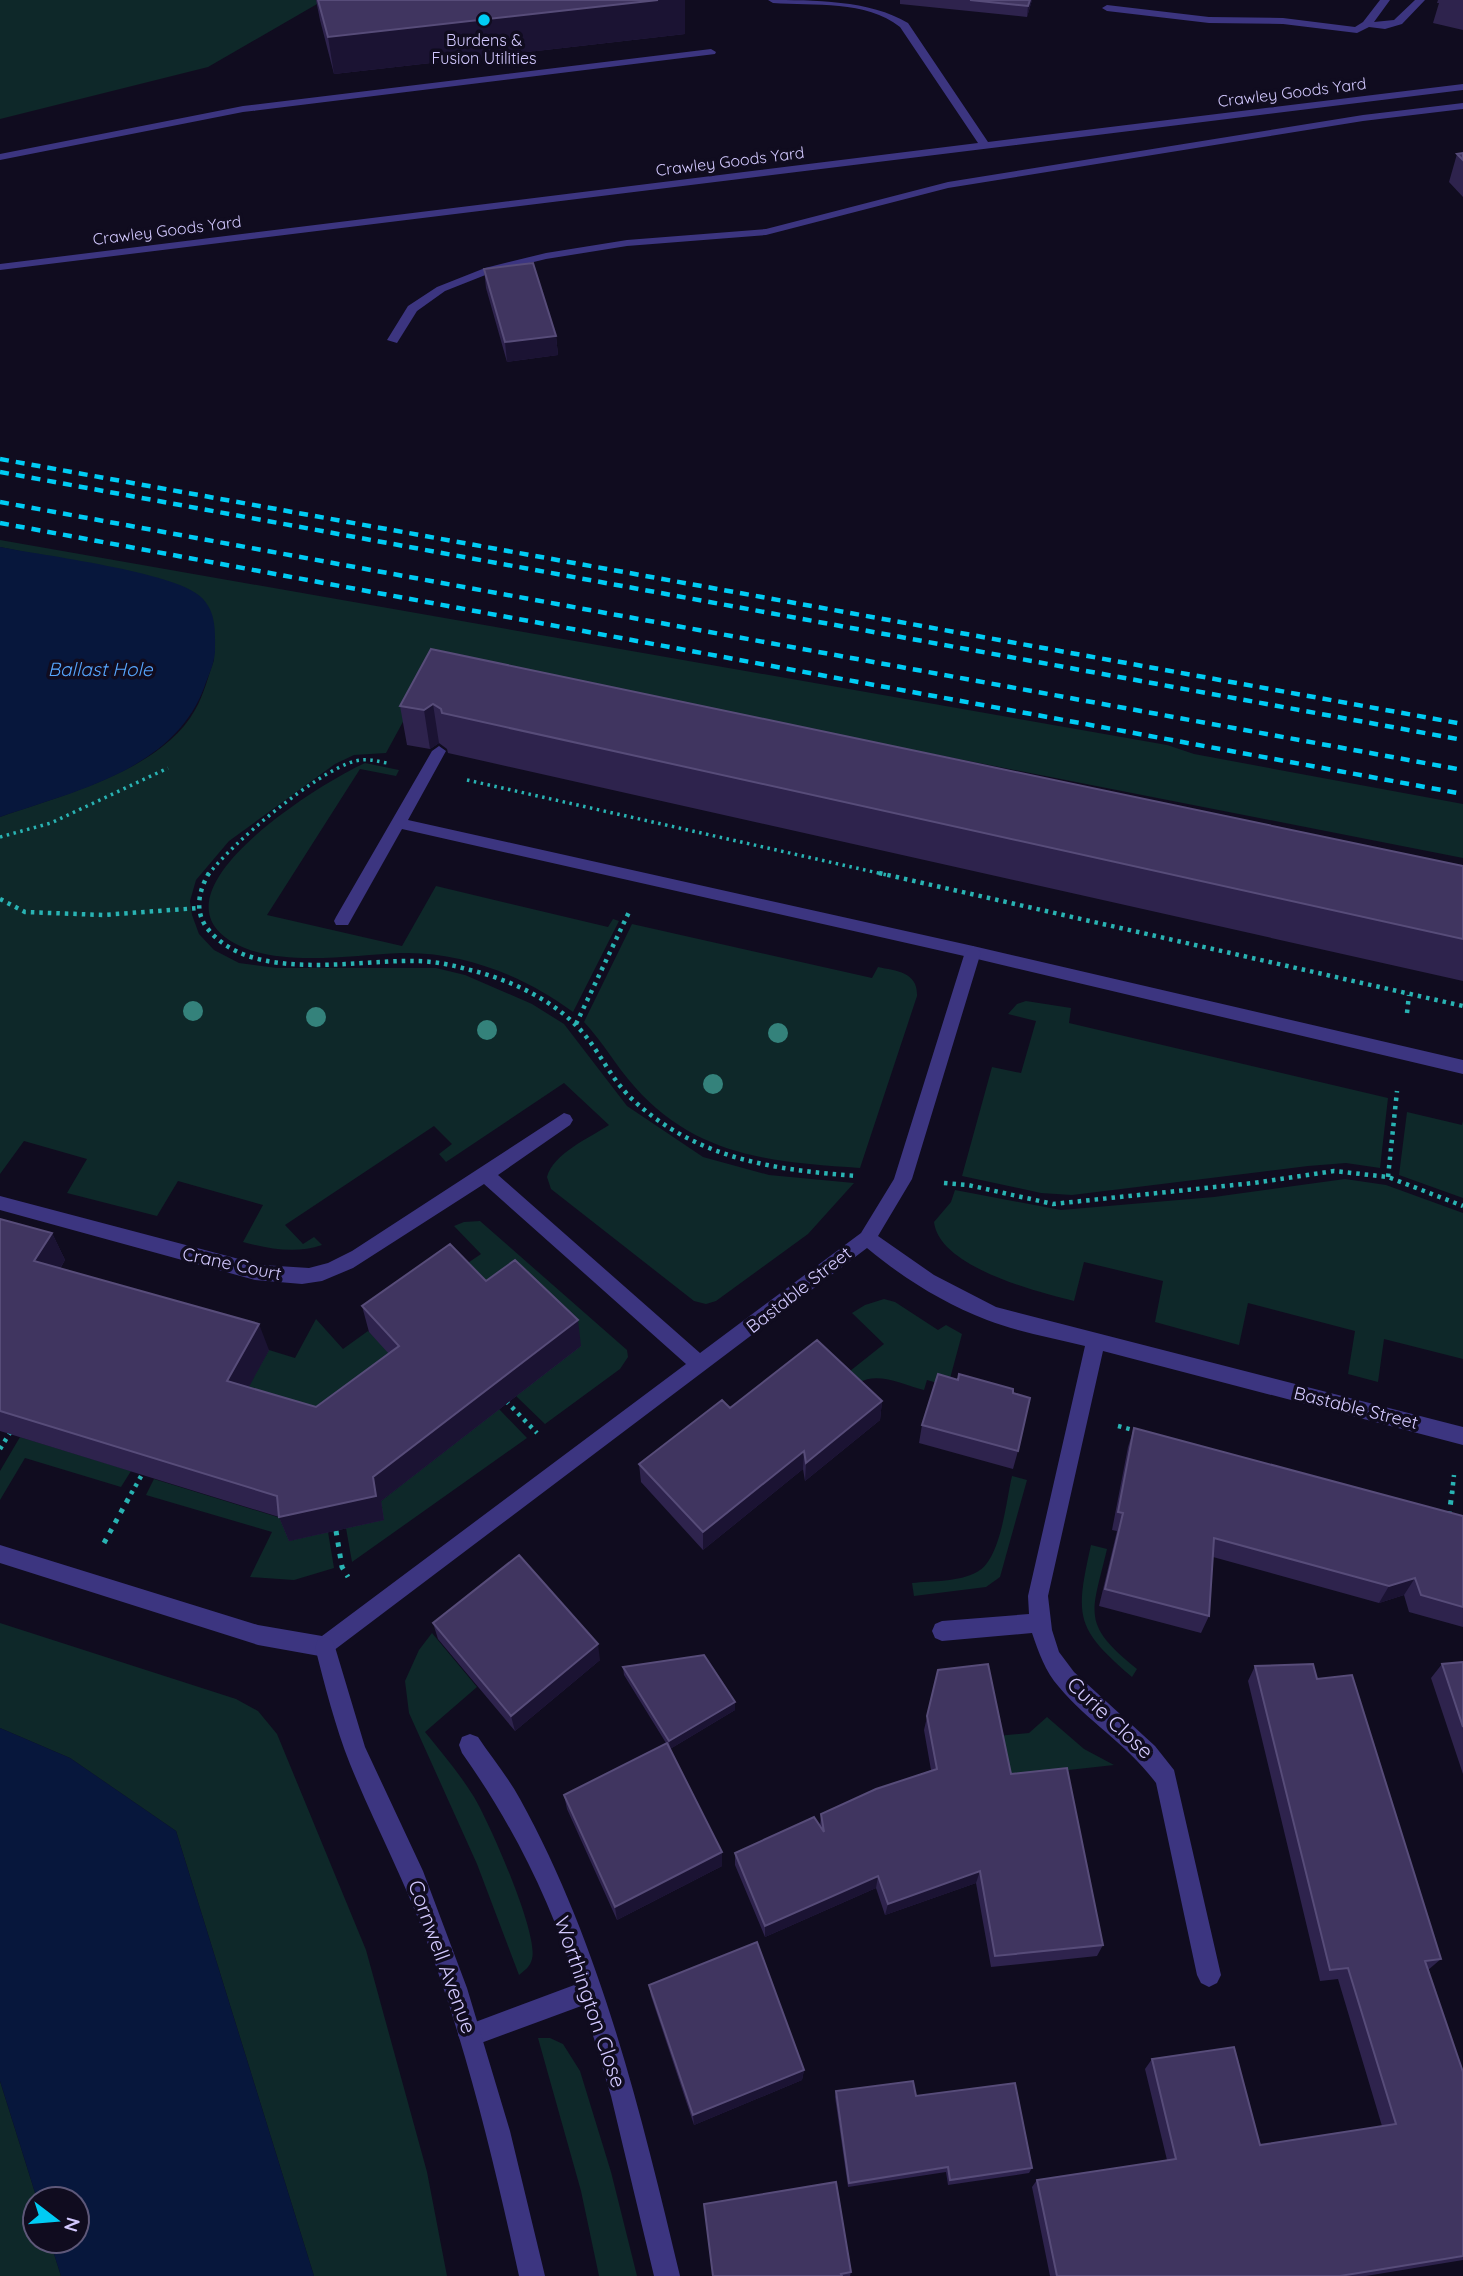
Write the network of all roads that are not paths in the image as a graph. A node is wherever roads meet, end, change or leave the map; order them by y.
1 (773, 0) edge
2 (1385, 0) edge
3 (1420, 0) edge
4 (1107, 9) edge
5 (1367, 24) junction
6 (711, 52) dead end
7 (1463, 88) edge
8 (1463, 106) edge
9 (985, 146) junction
10 (0, 157) edge
11 (0, 267) edge
12 (393, 340) dead end
13 (439, 751) edge
14 (399, 822) junction
15 (342, 921) dead end
16 (973, 952) junction
17 (1463, 1067) edge
18 (564, 1120) dead end
19 (486, 1175) junction
20 (0, 1203) edge
21 (867, 1238) junction
22 (1096, 1341) junction
23 (701, 1365) junction
24 (1463, 1436) edge
25 (0, 1554) edge
26 (1038, 1623) junction
27 (942, 1632) dead end
28 (325, 1647) junction
29 (470, 1745) dead end
30 (1209, 1975) dead end
31 (589, 1991) junction
32 (470, 2035) junction
33 (532, 2276) edge
34 (667, 2276) edge

1 - 9 street
2 - 5 street
3 - 5 street
4 - 5 street
6 - 10 street
7 - 9 street, Crawley Goods Yard
8 - 12 street
9 - 11 street, Crawley Goods Yard
13 - 14 street
14 - 15 street
14 - 16 street
16 - 17 street
16 - 21 street
18 - 19 street, Crane Court
19 - 20 street, Crane Court
19 - 23 street
21 - 22 street, Bastable Street
21 - 23 street, Bastable Street
22 - 24 street, Bastable Street
22 - 26 street, Curie Close
23 - 28 street, Bastable Street
25 - 28 street
26 - 27 street
26 - 30 street, Curie Close
28 - 32 street, Cornwell Avenue
29 - 31 street, Worthington Close
31 - 32 street
31 - 34 street, Worthington Close
32 - 33 street, Cornwell Avenue

